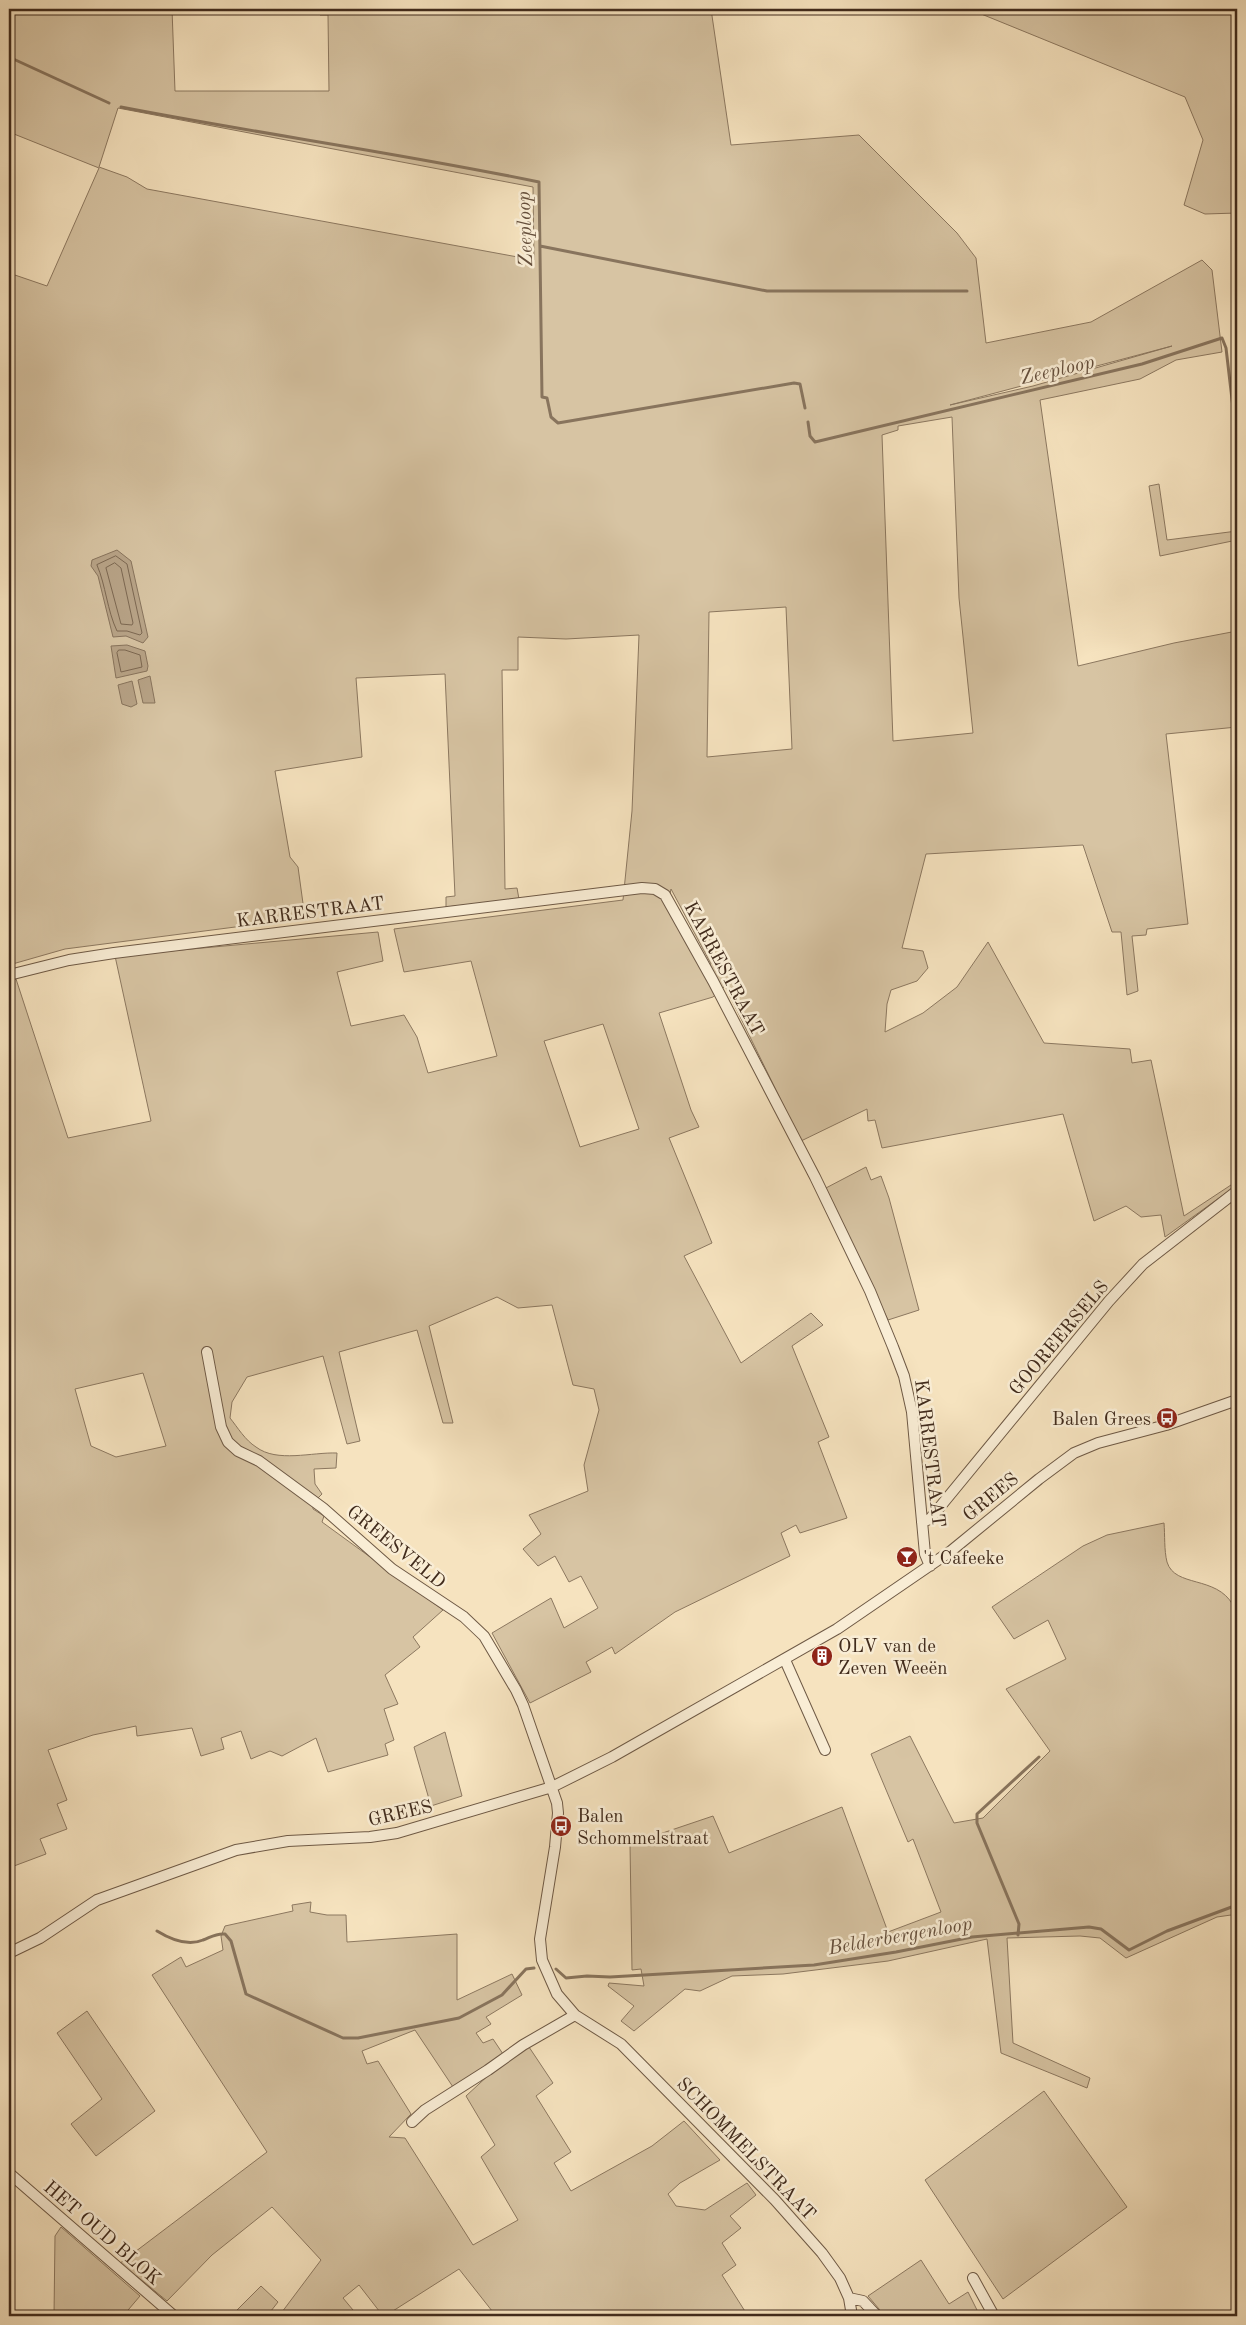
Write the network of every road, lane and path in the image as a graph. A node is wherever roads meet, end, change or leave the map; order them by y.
1 (9, 975) edge
2 (1237, 1191) edge
3 (207, 1352) dead end
4 (1237, 1400) edge
5 (922, 1522) junction
6 (930, 1566) junction
7 (785, 1660) junction
8 (825, 1750) dead end
9 (552, 1787) junction
10 (9, 1952) edge
11 (575, 2015) junction
12 (412, 2122) dead end
13 (9, 2173) edge
14 (974, 2278) dead end
15 (849, 2298) junction
16 (174, 2316) edge
17 (852, 2316) edge
18 (877, 2316) edge
19 (994, 2316) edge

1 - 5 street, KARRESTRAAT
2 - 5 street, GOOREERSELS
3 - 9 street, GREESVELD
4 - 6 street, GREES
5 - 6 street, KARRESTRAAT
6 - 7 street, GREES
7 - 8 street
7 - 9 street, GREES
9 - 10 street, GREES
9 - 11 street, SCHOMMELSTRAAT
11 - 12 street
11 - 15 street, SCHOMMELSTRAAT
13 - 16 street, HET OUD BLOK
14 - 19 street
15 - 17 street, SCHOMMELSTRAAT
15 - 18 street

